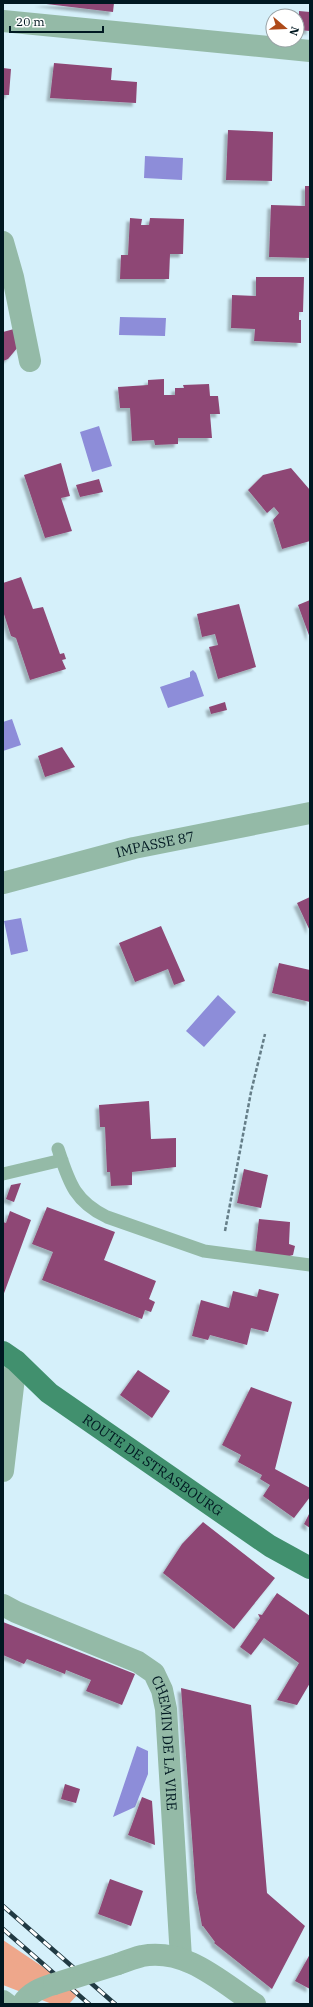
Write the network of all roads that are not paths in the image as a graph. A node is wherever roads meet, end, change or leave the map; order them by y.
1 (3, 21) edge
2 (310, 51) edge
3 (3, 242) edge
4 (30, 361) dead end
5 (310, 813) edge
6 (3, 884) edge
7 (3, 1174) edge
8 (310, 1265) edge
9 (10, 1356) edge
10 (3, 1471) edge
11 (310, 1568) edge
12 (3, 1605) edge
13 (180, 1958) junction
14 (3, 2001) edge
15 (7, 2004) edge
16 (22, 2004) edge
17 (255, 2004) edge

1 - 2 street
3 - 4 street
5 - 6 street, IMPASSE 87
7 - 8 lane
9 - 10 street
9 - 11 main road, ROUTE DE STRASBOURG
12 - 13 street, CHEMIN DE LA VIRE
13 - 16 street, bridge
13 - 17 street
14 - 15 street

